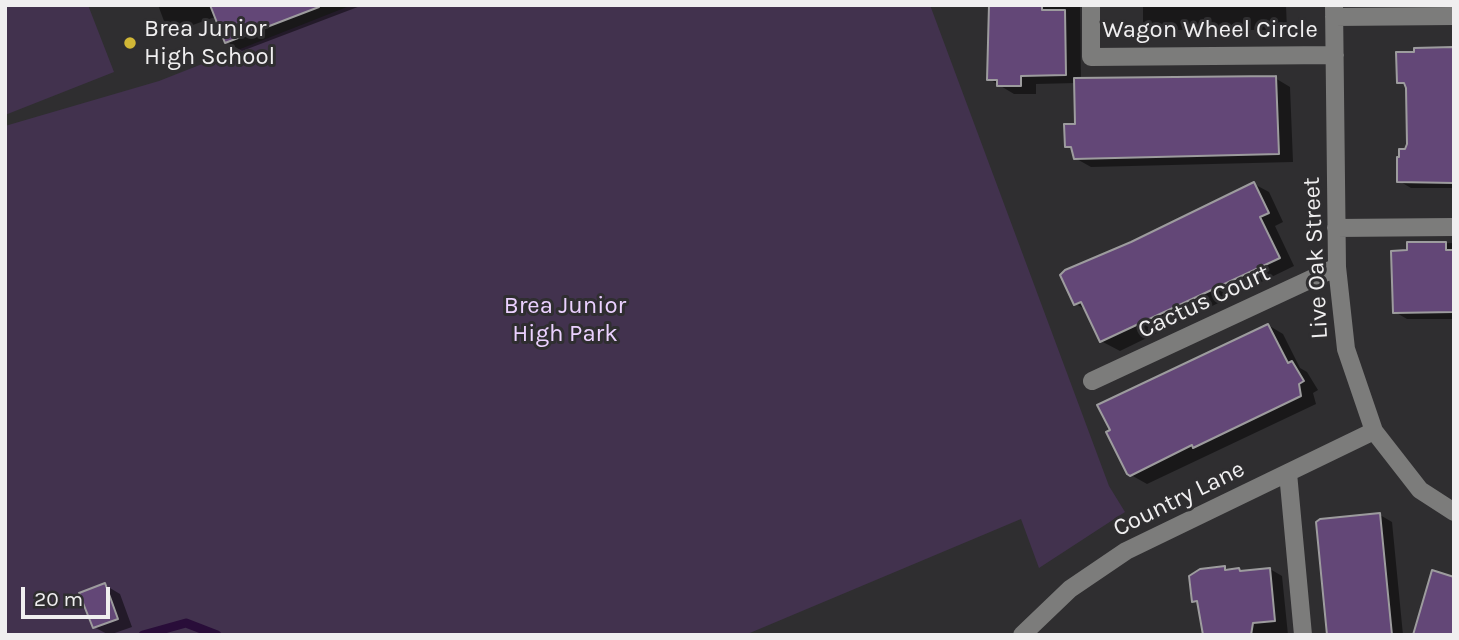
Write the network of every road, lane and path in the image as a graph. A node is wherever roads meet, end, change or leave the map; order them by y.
1 (1091, 5) edge
2 (1334, 11) edge
3 (1454, 16) edge
4 (1335, 55) junction
5 (1454, 227) edge
6 (1336, 229) junction
7 (1337, 267) junction
8 (1092, 381) dead end
9 (1374, 430) junction
10 (1288, 473) junction
11 (1454, 512) edge
12 (1021, 635) edge
13 (1303, 635) edge

1 - 4 street, Wagon Wheel Circle
2 - 3 street
2 - 4 street, Live Oak Street
4 - 6 street, Live Oak Street
5 - 6 street
6 - 7 street, Live Oak Street
7 - 8 street, Cactus Court
7 - 9 street, Live Oak Street
9 - 10 street, Country Lane
9 - 11 street, Live Oak Street
10 - 12 street, Country Lane
10 - 13 street

